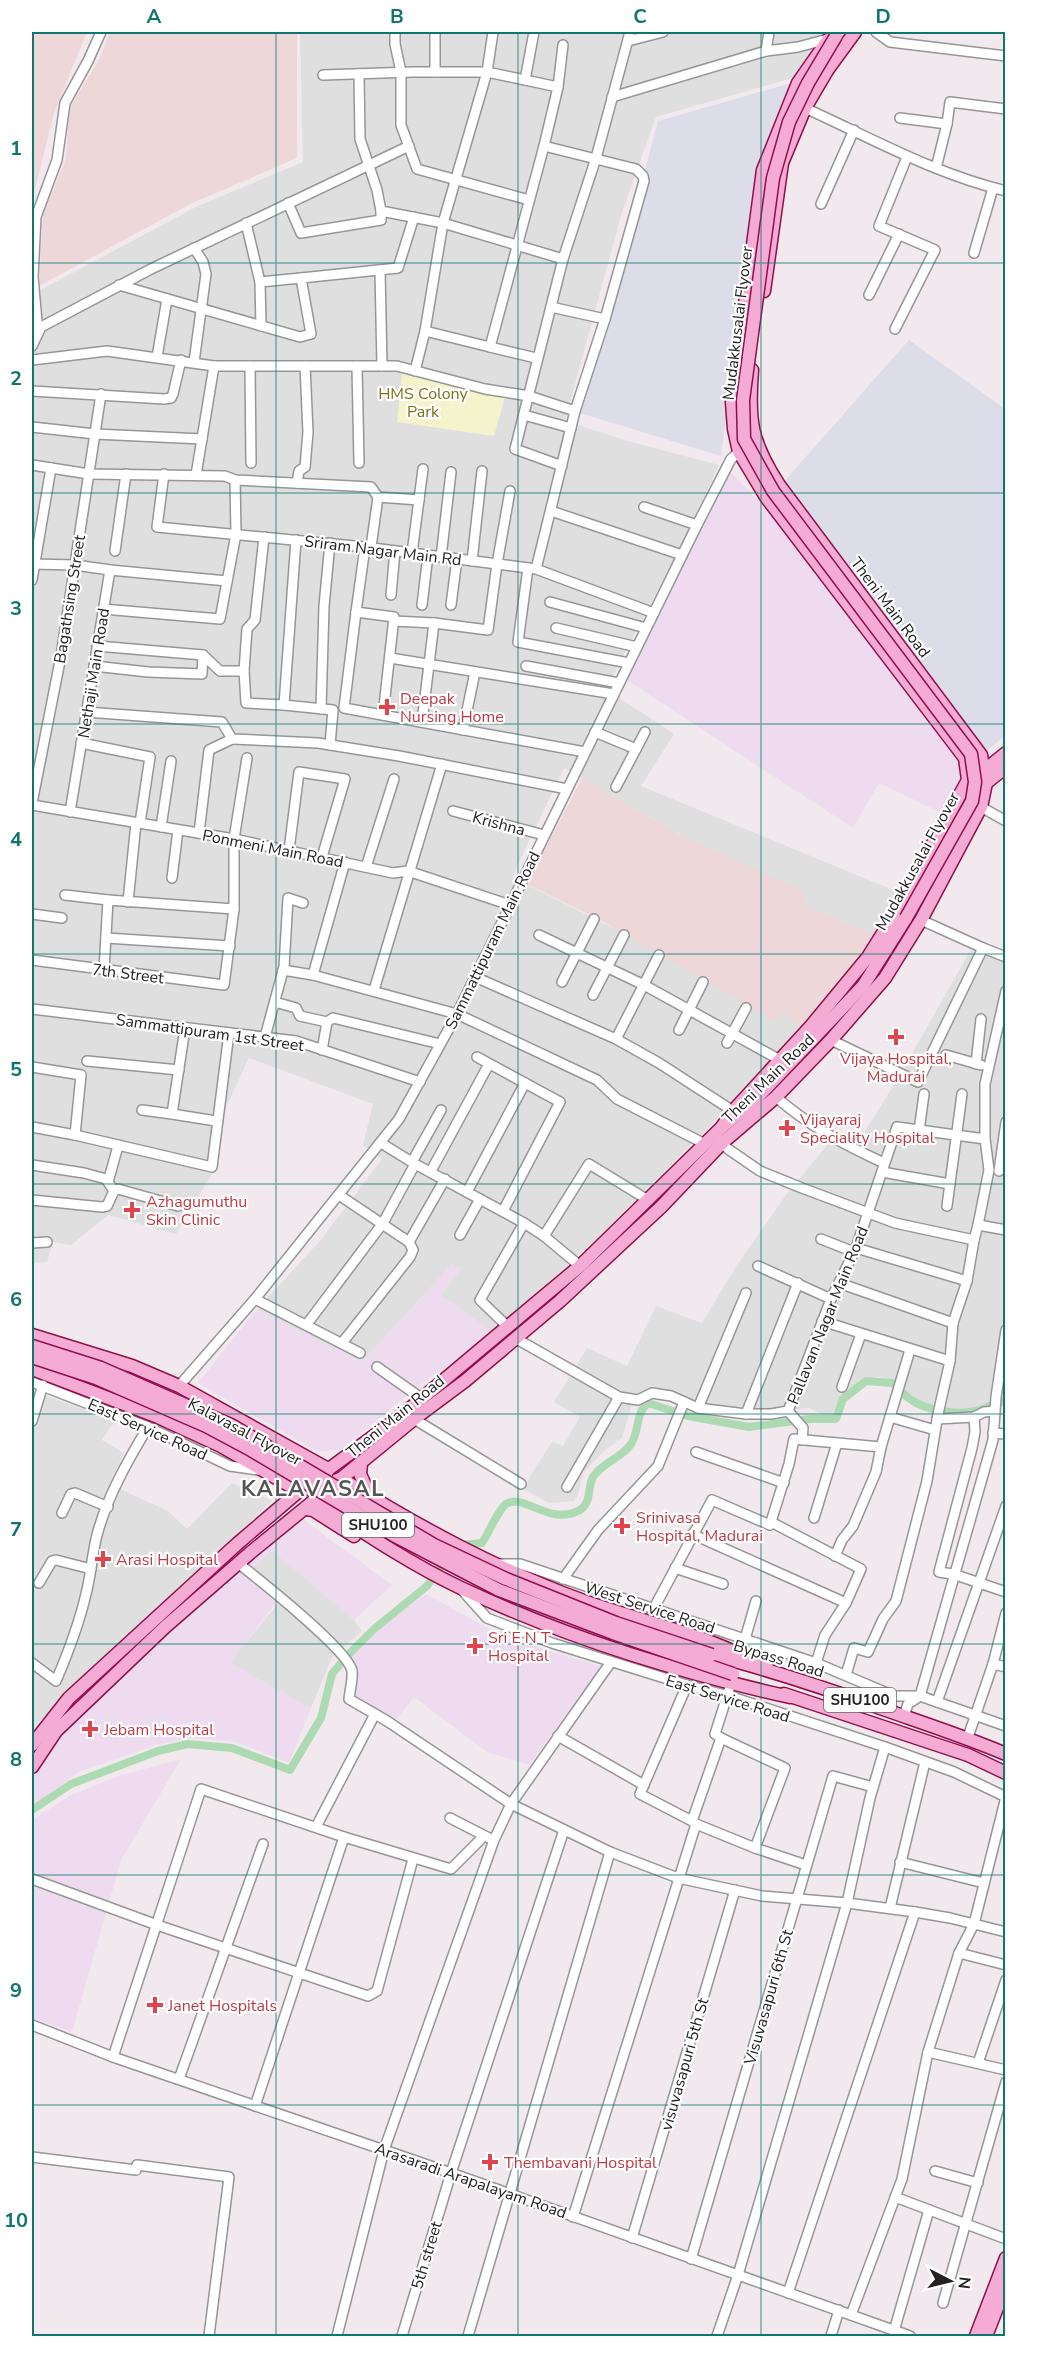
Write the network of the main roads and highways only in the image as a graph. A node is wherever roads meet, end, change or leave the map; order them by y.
1 (855, 32) edge
2 (835, 34) edge
3 (809, 67) junction
4 (821, 80) junction
5 (756, 445) junction
6 (739, 452) junction
7 (1005, 753) edge
8 (1005, 767) edge
9 (986, 777) junction
10 (969, 780) junction
11 (755, 1100) joint
12 (718, 1138) junction
13 (32, 1335) edge
14 (32, 1346) edge
15 (32, 1357) edge
16 (32, 1369) edge
17 (259, 1431) junction
18 (348, 1454) junction
19 (362, 1464) junction
20 (327, 1469) junction
21 (277, 1478) junction
22 (342, 1479) junction
23 (322, 1485) junction
24 (299, 1491) junction
25 (370, 1496) junction
26 (311, 1505) junction
27 (280, 1508) junction
28 (712, 1655) joint
29 (769, 1670) junction
30 (730, 1684) junction
31 (32, 1745) edge
32 (1005, 1754) edge
33 (32, 1767) edge
34 (1005, 1773) edge
35 (1005, 2258) edge
36 (1005, 2285) edge
37 (976, 2337) edge
38 (986, 2337) edge

1 - 4 main road, Theni Main Road
2 - 3 main road, Theni Main Road
2 - 11 main road, Mudakkusalai Flyover, bridge
3 - 4 main road
3 - 6 main road, Theni Main Road
4 - 5 main road, Theni Main Road
5 - 6 main road
5 - 9 main road, Theni Main Road
6 - 10 main road, Theni Main Road
7 - 9 main road
8 - 9 main road
9 - 10 main road
9 - 12 main road, Theni Main Road
10 - 12 main road, Theni Main Road
11 - 12 main road, Theni Main Road
12 - 18 main road, Theni Main Road
12 - 19 main road, Theni Main Road
13 - 17 main road
14 - 28 main road, Kalavasal Flyover / SHU100, bridge
15 - 30 main road, Kalavasal Flyover / SHU100, bridge
16 - 21 main road
17 - 18 main road
17 - 20 main road
18 - 20 main road, Theni Main Road
19 - 22 main road, Theni Main Road
19 - 25 main road
20 - 23 main road
20 - 24 main road, Theni Main Road
21 - 24 main road
21 - 27 main road
22 - 23 main road
22 - 25 main road
22 - 26 main road, Theni Main Road
23 - 24 main road
23 - 26 main road
24 - 27 main road, Theni Main Road
25 - 29 main road
26 - 30 main road
26 - 33 main road, Theni Main Road
27 - 31 main road, Theni Main Road
28 - 29 main road, Bypass Road / SHU100
29 - 32 main road, Bypass Road / SHU100
30 - 34 main road, Bypass Road / SHU100
35 - 37 main road
36 - 38 main road

